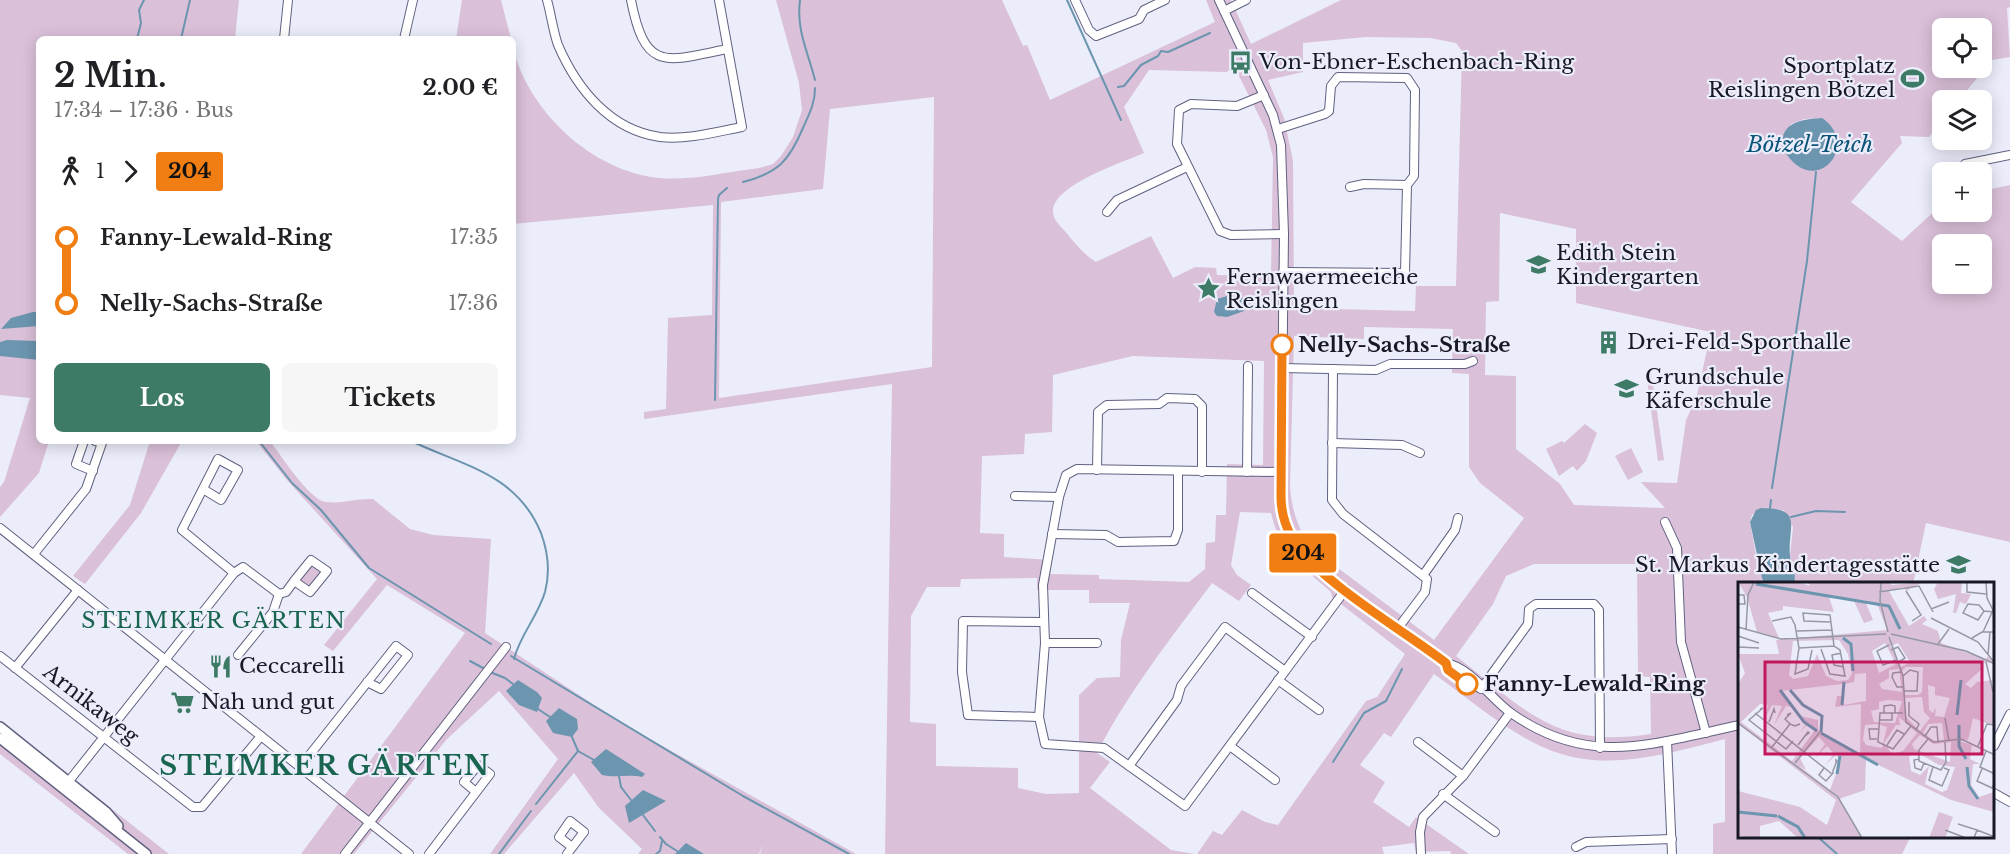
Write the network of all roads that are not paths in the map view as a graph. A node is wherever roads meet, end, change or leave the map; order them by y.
1 (288, 0) edge
2 (413, 0) edge
3 (547, 0) edge
4 (631, 0) edge
5 (719, 0) edge
6 (1075, 0) edge
7 (1165, 0) edge
8 (1219, 0) edge
9 (1246, 0) edge
10 (1224, 11) junction
11 (284, 36) edge
12 (405, 36) edge
13 (727, 49) junction
14 (1264, 95) junction
15 (1278, 129) junction
16 (2010, 154) edge
17 (1974, 162) edge
18 (1187, 167) junction
19 (1407, 185) junction
20 (1350, 186) dead end
21 (1107, 212) dead end
22 (1284, 234) junction
23 (1283, 272) junction
24 (1473, 361) dead end
25 (1248, 366) dead end
26 (1282, 368) junction
27 (1333, 369) junction
28 (1332, 443) junction
29 (83, 444) edge
30 (102, 444) edge
31 (1420, 453) dead end
32 (1097, 470) junction
33 (93, 471) junction
34 (1178, 472) junction
35 (1202, 472) junction
36 (1247, 472) junction
37 (1280, 472) junction
38 (203, 489) dead end
39 (1015, 496) dead end
40 (1059, 497) junction
41 (1458, 518) dead end
42 (1665, 522) dead end
43 (0, 528) edge
44 (1052, 534) junction
45 (34, 554) junction
46 (234, 573) junction
47 (1424, 574) junction
48 (294, 581) dead end
49 (78, 590) junction
50 (1346, 590) junction
51 (1252, 593) dead end
52 (279, 594) junction
53 (1043, 622) junction
54 (1398, 628) junction
55 (1312, 637) junction
56 (1045, 643) junction
57 (1097, 643) dead end
58 (506, 647) dead end
59 (238, 655) dead end
60 (0, 656) edge
61 (165, 660) junction
62 (15, 668) junction
63 (1285, 671) junction
64 (1278, 680) junction
65 (367, 682) junction
66 (1481, 688) junction
67 (1319, 710) dead end
68 (1510, 713) junction
69 (2010, 714) edge
70 (1039, 717) junction
71 (1738, 725) edge
72 (0, 727) edge
73 (1706, 733) junction
74 (261, 736) junction
75 (105, 737) junction
76 (0, 738) edge
77 (1667, 741) junction
78 (1419, 742) dead end
79 (1995, 744) edge
80 (1230, 746) junction
81 (1600, 748) junction
82 (1130, 766) junction
83 (300, 767) junction
84 (1463, 776) junction
85 (1275, 780) dead end
86 (66, 784) junction
87 (476, 792) dead end
88 (1443, 794) junction
89 (1995, 794) edge
90 (2010, 802) edge
91 (369, 823) junction
92 (1495, 832) dead end
93 (1672, 839) junction
94 (1576, 847) dead end
95 (142, 851) edge
96 (345, 854) edge
97 (409, 854) edge
98 (429, 854) edge
99 (1421, 854) edge
100 (1672, 854) edge

1 - 11 street
2 - 12 street
3 - 13 street
4 - 13 street
5 - 13 street
6 - 7 street
8 - 10 street
9 - 10 street
10 - 14 street
14 - 15 street
14 - 18 street
15 - 19 street
15 - 22 street
16 - 17 street
18 - 21 street
18 - 22 street
19 - 20 street
19 - 23 street
22 - 23 street
23 - 26 street
24 - 27 street
25 - 36 street
26 - 27 street
26 - 37 street
27 - 28 street
28 - 31 street
28 - 47 street
29 - 33 street
30 - 33 street
32 - 34 street
32 - 35 street
32 - 40 street
33 - 45 street
34 - 35 street
34 - 44 street
35 - 36 street
36 - 37 street
37 - 50 street
38 - 46 street
39 - 40 street
40 - 44 street
41 - 47 street
42 - 73 street
43 - 45 street
44 - 53 street
45 - 49 street
46 - 52 street
46 - 61 street
47 - 54 street
48 - 52 street
49 - 61 street
49 - 62 street
50 - 54 street
50 - 55 street
51 - 55 street
52 - 59 street
53 - 56 street
53 - 70 street
54 - 66 street
55 - 63 street
56 - 57 street
56 - 70 street
58 - 91 street
60 - 62 street, Arnikaweg
61 - 74 street
61 - 75 street
62 - 75 street, Arnikaweg
63 - 64 street
63 - 82 street
64 - 67 street
64 - 80 street
65 - 65 street
65 - 83 street
66 - 68 street
66 - 81 street
68 - 81 street
68 - 84 street
69 - 79 street
70 - 82 street
71 - 73 street
72 - 86 street
73 - 77 street
74 - 75 street, Arnikaweg
74 - 83 street
75 - 86 street
76 - 86 street
77 - 81 street
77 - 93 street
78 - 84 street
80 - 82 street
80 - 85 street
83 - 91 street
84 - 88 street
86 - 95 street
87 - 98 street
88 - 92 street
88 - 99 street
89 - 90 street
91 - 96 street
91 - 97 street
93 - 94 street
93 - 100 street

